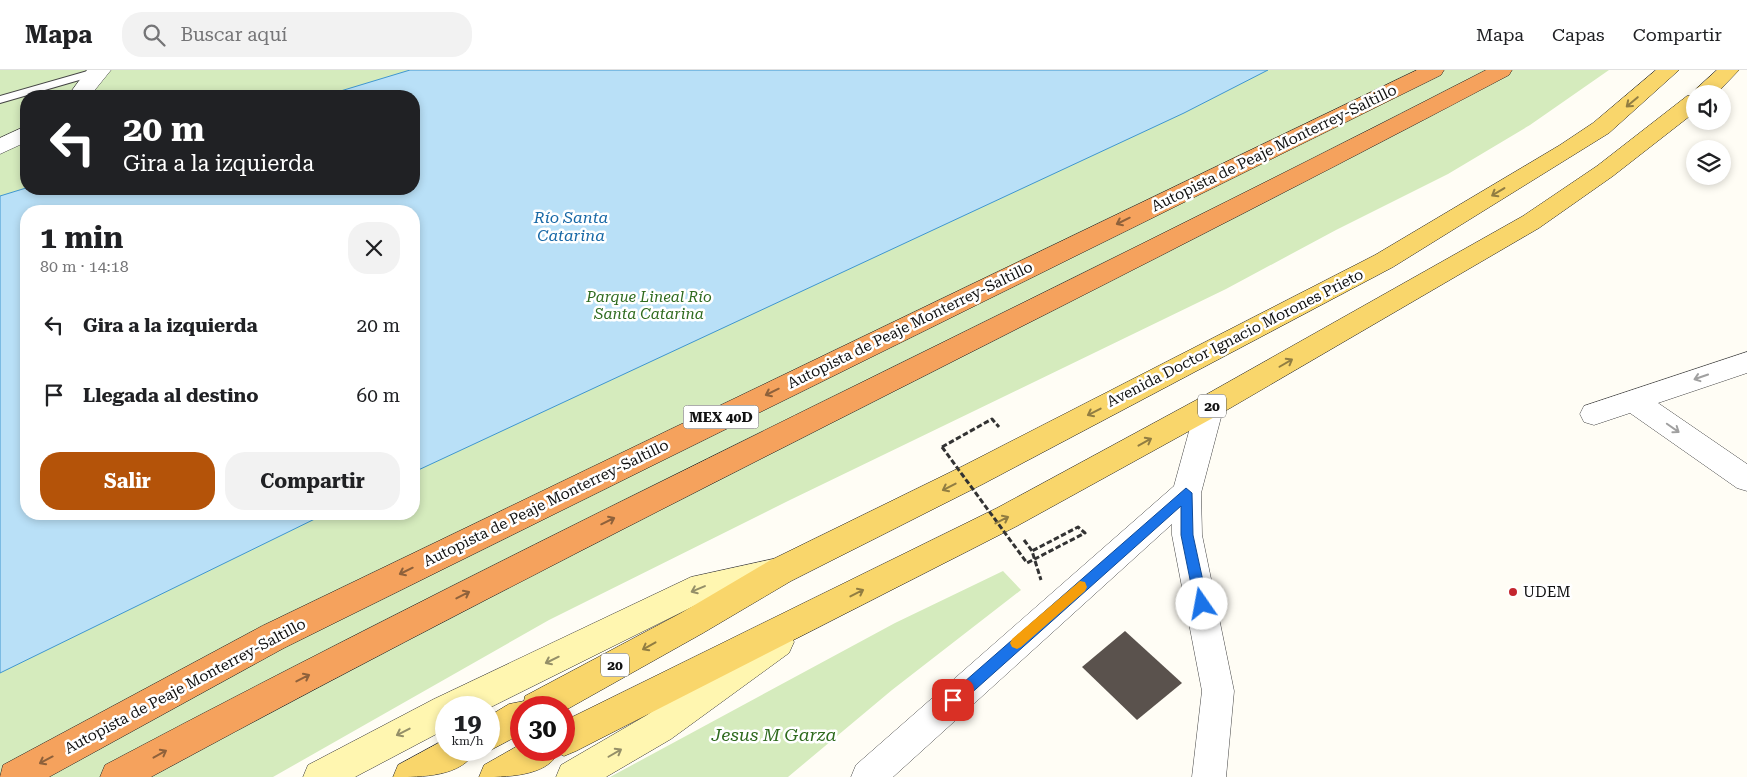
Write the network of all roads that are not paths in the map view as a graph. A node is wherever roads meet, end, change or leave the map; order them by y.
1 (1434, 70) edge
2 (1502, 70) edge
3 (1669, 70) edge
4 (1728, 70) edge
5 (99, 71) edge
6 (1712, 85) edge
7 (34, 90) edge
8 (85, 90) edge
9 (20, 94) edge
10 (0, 100) edge
11 (1686, 108) edge
12 (20, 136) edge
13 (0, 147) edge
14 (1747, 362) edge
15 (1633, 401) junction
16 (1210, 406) junction
17 (1594, 414) dead end
18 (1747, 480) edge
19 (1186, 493) junction
20 (780, 572) junction
21 (820, 611) junction
22 (478, 696) edge
23 (559, 696) edge
24 (435, 717) edge
25 (575, 733) edge
26 (439, 761) edge
27 (524, 761) edge
28 (15, 777) edge
29 (117, 777) edge
30 (320, 777) edge
31 (410, 777) edge
32 (496, 777) edge
33 (573, 777) edge
34 (868, 777) edge
35 (1209, 777) edge

1 -> 28 highway, Autopista de Peaje Monterrey-Saltillo / MEX 40D
29 -> 2 highway, MEX 40D
3 -> 20 main road, Avenida Doctor Ignacio Morones Prieto / 20
4 - 6 main road
5 - 7 lane
5 - 8 street
9 - 10 lane
16 -> 11 main road, 20
12 - 13 street
14 -> 15 street
15 - 17 street
15 -> 18 street
16 - 19 street
21 -> 16 main road, 20
19 - 34 street
19 - 35 street
20 -> 22 main road, Avenida Doctor Ignacio Morones Prieto / 20
20 -> 23 main road, Avenida Doctor Ignacio Morones Prieto / 20
21 - 25 main road, 20
33 -> 21 main road, 20
24 -> 30 main road
26 - 31 main road
27 - 32 main road

